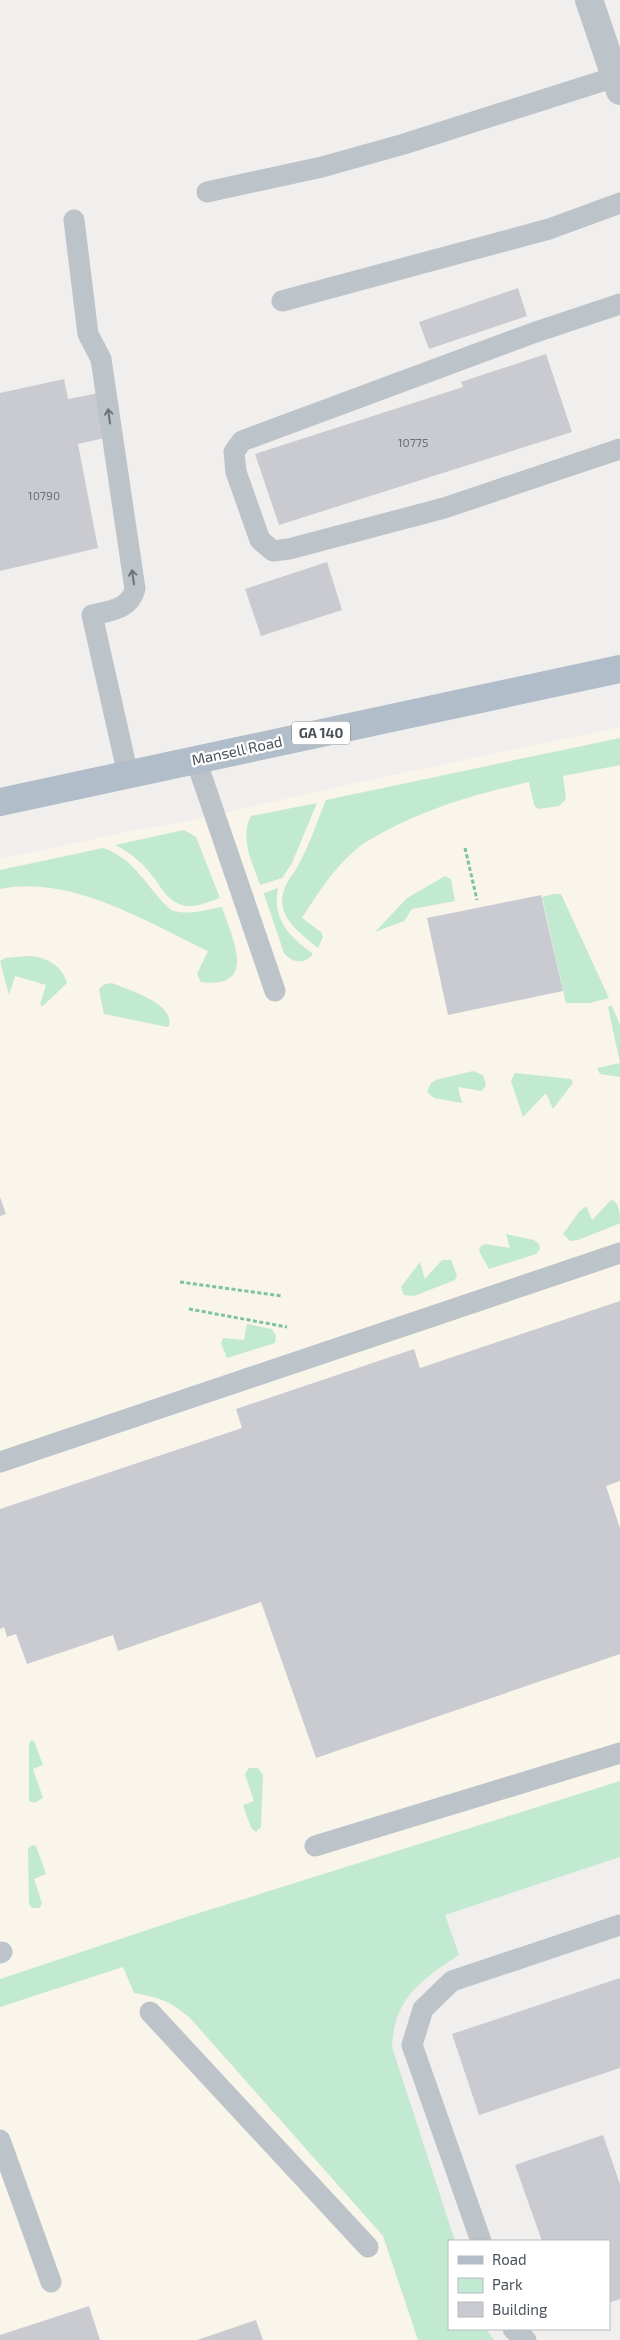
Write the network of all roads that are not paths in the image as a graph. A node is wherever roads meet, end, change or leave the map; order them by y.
1 (589, 0) edge
2 (617, 84) edge
3 (207, 192) dead end
4 (620, 203) edge
5 (74, 220) dead end
6 (282, 301) dead end
7 (620, 304) edge
8 (620, 449) edge
9 (619, 670) edge
10 (196, 760) junction
11 (128, 775) junction
12 (0, 802) edge
13 (275, 991) dead end
14 (620, 1253) edge
15 (0, 1462) edge
16 (620, 1753) edge
17 (315, 1846) dead end
18 (620, 1925) edge
19 (150, 2012) dead end
20 (0, 2140) edge
21 (481, 2240) edge
22 (368, 2247) dead end
23 (51, 2282) dead end
24 (514, 2330) edge
25 (526, 2340) edge

1 - 2 street
2 - 3 lane
4 - 6 lane
11 -> 5 lane
7 - 8 lane
9 - 10 main road, Mansell Road / GA 140
10 - 11 main road, Mansell Road / GA 140
10 - 13 lane
11 - 12 main road, Mansell Road / GA 140
14 - 15 lane
16 - 17 lane
18 - 21 lane
19 - 22 lane
20 - 23 lane
24 - 25 lane

